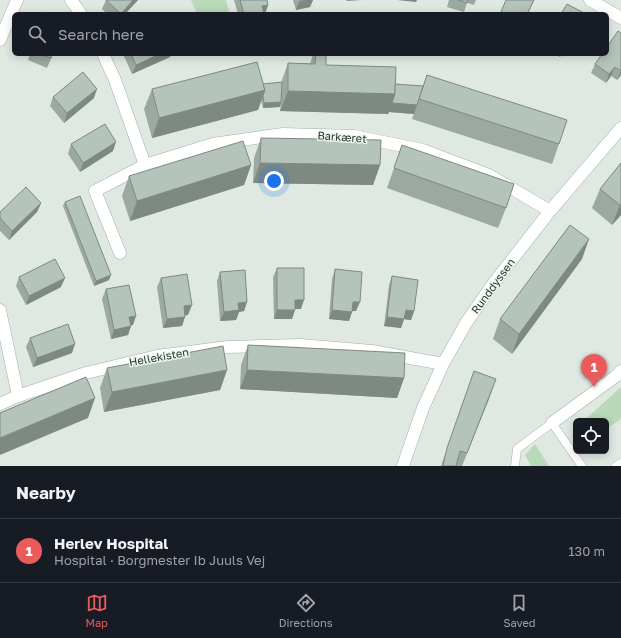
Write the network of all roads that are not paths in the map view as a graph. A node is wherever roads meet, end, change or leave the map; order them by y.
1 (17, 0) edge
2 (71, 0) edge
3 (590, 0) edge
4 (80, 12) edge
5 (621, 18) edge
6 (0, 40) edge
7 (104, 56) edge
8 (621, 128) edge
9 (145, 165) junction
10 (550, 211) junction
11 (120, 253) dead end
12 (0, 310) edge
13 (443, 364) junction
14 (621, 370) edge
15 (18, 396) junction
16 (0, 404) edge
17 (552, 422) junction
18 (621, 463) edge
19 (403, 466) edge
20 (515, 466) edge
21 (582, 466) edge
22 (616, 466) edge

1 - 6 street
2 - 4 street
3 - 5 street
7 - 9 street
8 - 10 street, Runddyssen
9 - 10 street, Barkæret
9 - 11 street, Barkæret
10 - 13 street, Runddyssen
12 - 15 street
13 - 15 street, Hellekisten
13 - 19 street, Runddyssen
14 - 17 street
15 - 16 street, Hellekisten
17 - 20 lane
17 - 21 lane
18 - 22 lane

